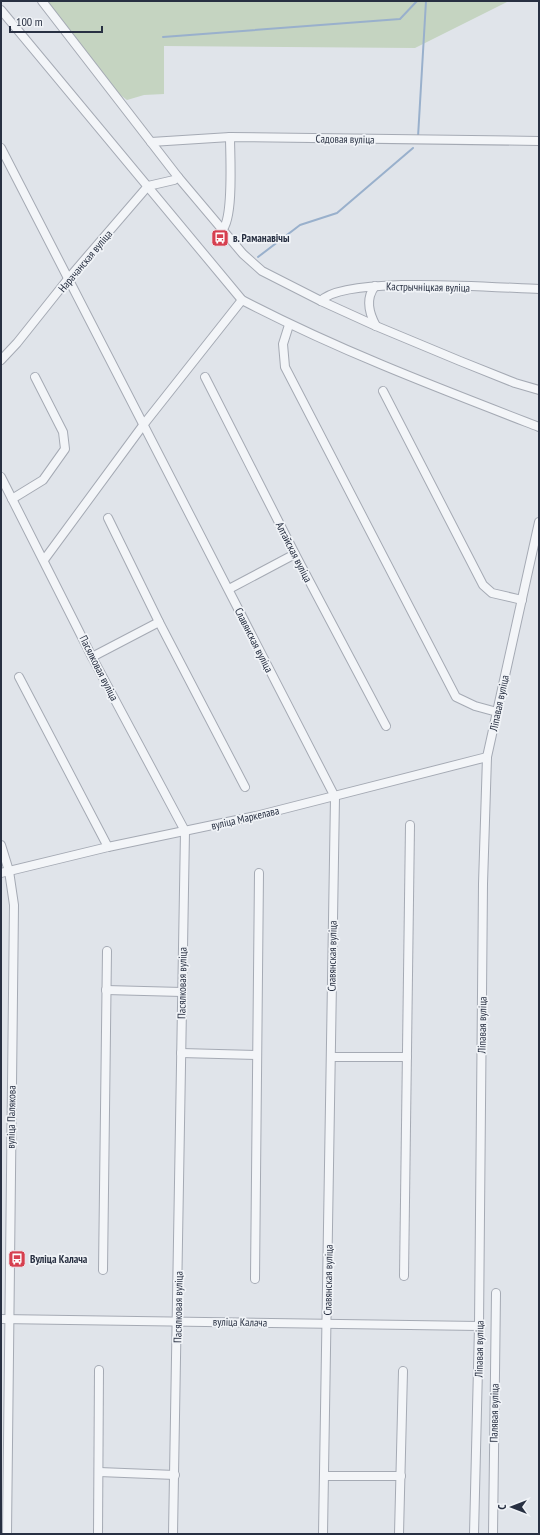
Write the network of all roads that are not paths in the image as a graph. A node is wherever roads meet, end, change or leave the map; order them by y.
1 (42, 1) edge
2 (1, 10) edge
3 (230, 137) junction
4 (539, 141) edge
5 (151, 142) junction
6 (1, 148) edge
7 (178, 177) junction
8 (148, 186) junction
9 (222, 230) junction
10 (68, 279) junction
11 (375, 286) junction
12 (539, 289) edge
13 (242, 300) junction
14 (321, 301) junction
15 (289, 325) junction
16 (376, 326) junction
17 (1, 360) edge
18 (35, 376) dead end
19 (205, 378) dead end
20 (539, 390) edge
21 (383, 391) dead end
22 (144, 424) junction
23 (539, 427) edge
24 (1, 477) edge
25 (12, 499) junction
26 (108, 518) dead end
27 (539, 522) edge
28 (295, 554) junction
29 (44, 560) junction
30 (229, 589) junction
31 (522, 600) junction
32 (159, 622) junction
33 (92, 657) junction
34 (19, 678) dead end
35 (497, 712) junction
36 (386, 726) dead end
37 (487, 757) junction
38 (245, 787) dead end
39 (335, 796) junction
40 (410, 825) dead end
41 (185, 831) junction
42 (1, 845) edge
43 (108, 847) junction
44 (5, 872) edge
45 (259, 873) dead end
46 (107, 951) dead end
47 (106, 990) junction
48 (182, 992) junction
49 (181, 1053) junction
50 (257, 1055) junction
51 (330, 1056) junction
52 (407, 1057) junction
53 (103, 1270) dead end
54 (404, 1276) dead end
55 (255, 1278) dead end
56 (496, 1293) dead end
57 (5, 1319) edge
58 (178, 1322) junction
59 (328, 1323) junction
60 (479, 1326) junction
61 (99, 1370) dead end
62 (403, 1372) dead end
63 (99, 1472) junction
64 (175, 1475) junction
65 (324, 1476) junction
66 (401, 1476) junction
67 (7, 1534) edge
68 (98, 1534) edge
69 (173, 1534) edge
70 (323, 1534) edge
71 (400, 1534) edge
72 (474, 1534) edge
73 (493, 1534) edge

1 - 5 street
2 - 8 street
3 - 4 street, Садовая вуліца
3 - 5 street, Садовая вуліца
3 - 9 street
5 - 7 street
6 - 10 street, Славянская вуліца
7 - 8 street
7 - 9 street
8 - 10 street, Нарачанская вуліца
8 - 13 street
9 - 14 street
10 - 17 street, Нарачанская вуліца
10 - 22 street, Славянская вуліца
11 - 12 street, Кастрычніцкая вуліца
11 - 14 street, Кастрычніцкая вуліца
11 - 16 street
13 - 15 street
13 - 22 street
14 - 16 street
15 - 23 street
15 - 35 street
16 - 20 street
18 - 25 street
19 - 28 street, Алтайская вуліца
21 - 31 street
22 - 29 street
22 - 30 street, Славянская вуліца
24 - 25 street, Пасялковая вуліца
25 - 29 street, Пасялковая вуліца
26 - 32 street
27 - 31 street, Ліпавая вуліца
28 - 30 street
28 - 36 street, Алтайская вуліца
29 - 33 street, Пасялковая вуліца
30 - 39 street, Славянская вуліца
31 - 35 street, Ліпавая вуліца
32 - 33 street
32 - 38 street
33 - 41 street, Пасялковая вуліца
34 - 43 street
35 - 37 street, Ліпавая вуліца
37 - 39 street, вуліца Маркелава
37 - 60 street, Ліпавая вуліца
39 - 41 street, вуліца Маркелава
39 - 51 street, Славянская вуліца
40 - 52 street
41 - 43 street, вуліца Маркелава
41 - 48 street, Пасялковая вуліца
42 - 44 street, вуліца Палякова
43 - 44 street, вуліца Маркелава
44 - 57 street, вуліца Палякова
45 - 50 street
46 - 47 street
47 - 48 street
47 - 53 street
48 - 49 street, Пасялковая вуліца
49 - 50 street
49 - 58 street, Пасялковая вуліца
50 - 55 street
51 - 52 street
51 - 59 street, Славянская вуліца
52 - 54 street
56 - 73 street, Палявая вуліца
57 - 58 street, вуліца Калача
57 - 67 street, вуліца Палякова
58 - 59 street, вуліца Калача
58 - 64 street, Пасялковая вуліца
59 - 60 street, вуліца Калача
59 - 65 street, Славянская вуліца
60 - 72 street, Ліпавая вуліца
61 - 63 street
62 - 66 street
63 - 64 street
63 - 68 street
64 - 69 street, Пасялковая вуліца
65 - 66 street
65 - 70 street, Славянская вуліца
66 - 71 street

